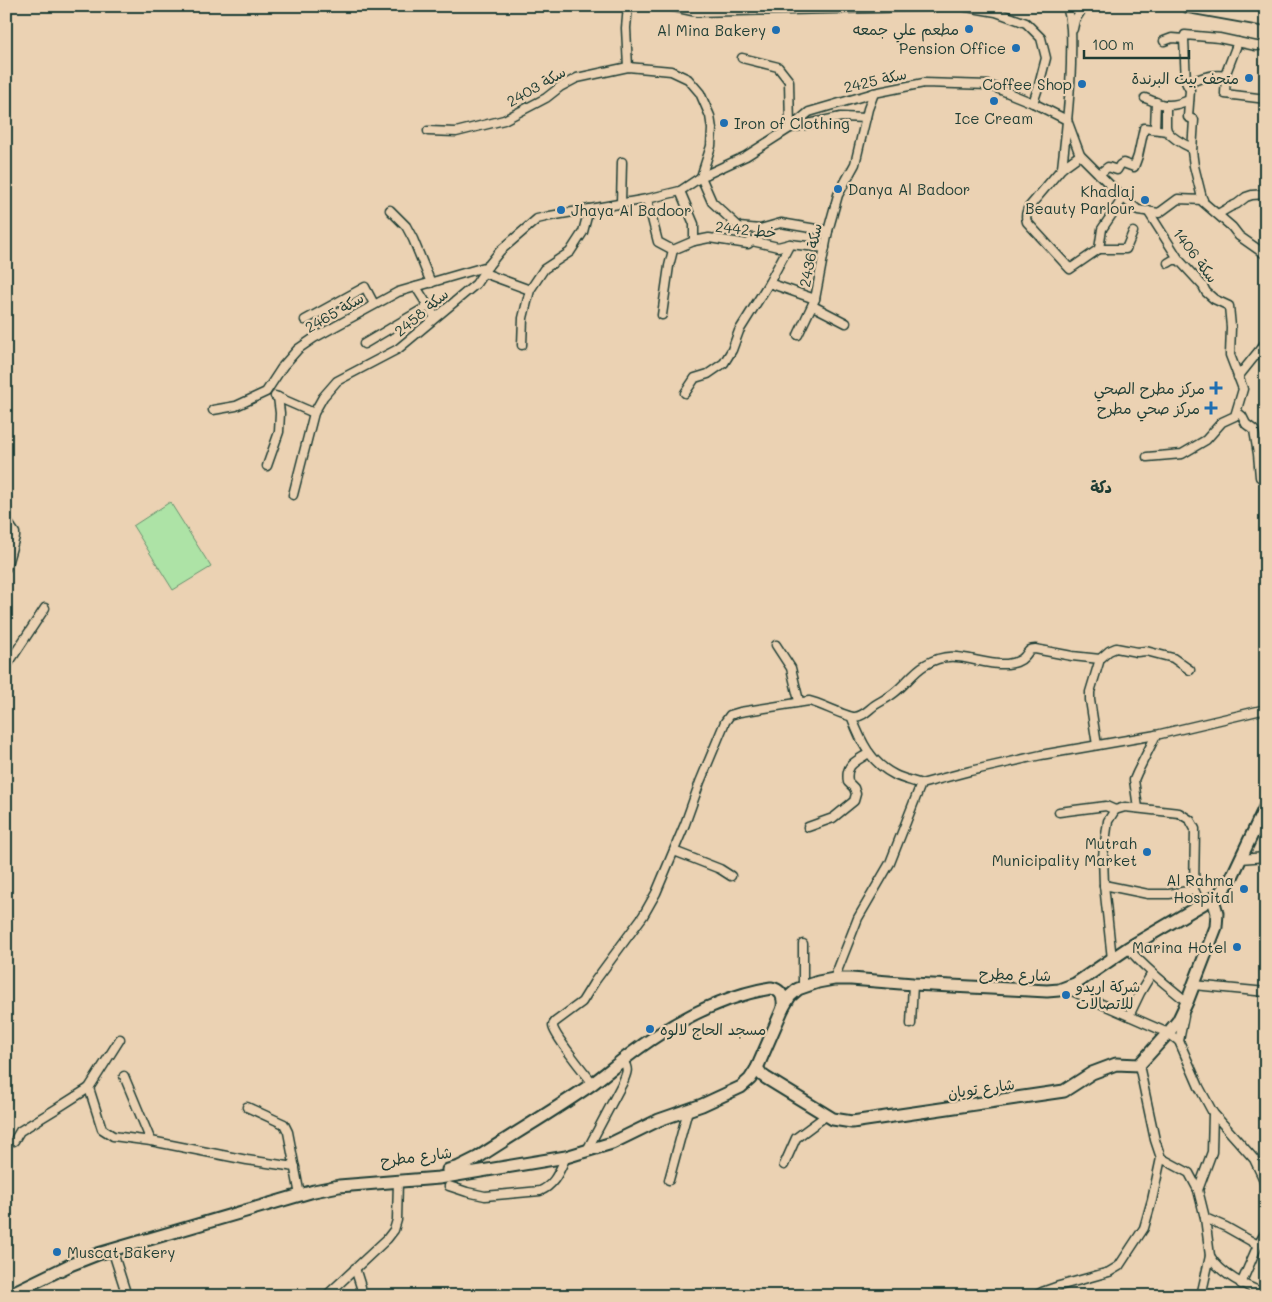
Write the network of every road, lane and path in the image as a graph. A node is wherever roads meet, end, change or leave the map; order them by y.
1 (628, 6) edge
2 (669, 6) edge
3 (1067, 6) edge
4 (1084, 6) edge
5 (1188, 6) edge
6 (1250, 17) junction
7 (1266, 20) edge
8 (1266, 29) edge
9 (1072, 33) junction
10 (1184, 39) junction
11 (1164, 41) dead end
12 (1238, 42) junction
13 (1266, 45) edge
14 (742, 58) dead end
15 (628, 67) junction
16 (1226, 76) junction
17 (1187, 84) junction
18 (874, 93) junction
19 (1145, 98) dead end
20 (1190, 100) junction
21 (1266, 100) edge
22 (1156, 102) junction
23 (1033, 103) junction
24 (1166, 105) junction
25 (866, 118) junction
26 (1067, 120) junction
27 (790, 128) junction
28 (1155, 129) junction
29 (1167, 130) junction
30 (428, 131) dead end
31 (1192, 148) junction
32 (1080, 155) junction
33 (622, 162) dead end
34 (1062, 168) junction
35 (1099, 174) junction
36 (701, 177) junction
37 (680, 191) junction
38 (1266, 194) edge
39 (1123, 198) junction
40 (647, 199) junction
41 (1203, 200) junction
42 (621, 203) junction
43 (590, 209) junction
44 (390, 210) dead end
45 (1148, 211) junction
46 (1218, 214) junction
47 (828, 231) junction
48 (1133, 232) dead end
49 (694, 241) junction
50 (790, 244) junction
51 (825, 248) junction
52 (1099, 249) junction
53 (673, 250) junction
54 (1266, 254) edge
55 (1178, 260) junction
56 (1168, 263) dead end
57 (486, 269) junction
58 (432, 283) junction
59 (769, 283) junction
60 (416, 287) junction
61 (530, 290) junction
62 (814, 302) junction
63 (374, 304) junction
64 (428, 306) junction
65 (662, 315) dead end
66 (436, 317) junction
67 (305, 320) dead end
68 (846, 323) dead end
69 (798, 335) dead end
70 (1266, 342) edge
71 (364, 344) dead end
72 (522, 345) dead end
73 (1238, 377) junction
74 (266, 392) junction
75 (685, 393) dead end
76 (278, 397) junction
77 (213, 410) dead end
78 (1237, 412) junction
79 (314, 413) junction
80 (1256, 441) junction
81 (1266, 442) edge
82 (1147, 457) dead end
83 (1262, 461) edge
84 (267, 466) dead end
85 (1260, 477) dead end
86 (293, 495) dead end
87 (6, 520) edge
88 (6, 568) edge
89 (45, 608) dead end
90 (776, 645) dead end
91 (1100, 659) junction
92 (6, 667) edge
93 (1190, 670) dead end
94 (799, 701) junction
95 (1266, 709) edge
96 (852, 718) junction
97 (1156, 735) junction
98 (1097, 745) junction
99 (869, 753) junction
100 (921, 784) junction
101 (1266, 805) edge
102 (1138, 808) junction
103 (1115, 810) junction
104 (1059, 812) dead end
105 (808, 827) dead end
106 (674, 851) junction
107 (1266, 857) edge
108 (1240, 858) junction
109 (731, 876) dead end
110 (1104, 884) junction
111 (1194, 890) junction
112 (1213, 899) junction
113 (1202, 905) junction
114 (804, 944) dead end
115 (1128, 948) junction
116 (1112, 959) junction
117 (1152, 973) junction
118 (834, 979) junction
119 (913, 984) junction
120 (1194, 985) junction
121 (803, 986) junction
122 (1064, 988) junction
123 (1266, 992) edge
124 (1187, 1002) junction
125 (783, 1008) junction
126 (1129, 1016) junction
127 (911, 1024) dead end
128 (1168, 1034) junction
129 (120, 1039) dead end
130 (1179, 1041) junction
131 (623, 1060) junction
132 (1139, 1065) junction
133 (757, 1068) junction
134 (124, 1076) dead end
135 (592, 1083) junction
136 (88, 1088) junction
137 (247, 1107) dead end
138 (688, 1110) junction
139 (1213, 1113) junction
140 (827, 1115) junction
141 (14, 1141) dead end
142 (151, 1141) junction
143 (496, 1146) junction
144 (586, 1152) junction
145 (566, 1157) junction
146 (1161, 1158) junction
147 (784, 1165) dead end
148 (506, 1166) junction
149 (294, 1167) junction
150 (1264, 1178) edge
151 (669, 1180) dead end
152 (398, 1181) junction
153 (444, 1182) junction
154 (1266, 1189) edge
155 (298, 1190) junction
156 (1198, 1190) junction
157 (1205, 1218) junction
158 (1266, 1232) edge
159 (1258, 1245) junction
160 (112, 1250) junction
161 (1210, 1256) junction
162 (355, 1268) junction
163 (1241, 1284) junction
164 (6, 1288) edge
165 (1266, 1294) edge
166 (6, 1296) edge
167 (127, 1296) edge
168 (326, 1296) edge
169 (361, 1296) edge
170 (1035, 1296) edge
171 (1202, 1296) edge

1 - 15 street
2 - 23 street
3 - 9 street
4 - 9 street
5 - 6 main road
6 - 7 main road
6 - 8 street
9 - 26 street
10 - 11 street
10 - 12 street
10 - 17 street
12 - 13 street
12 - 16 street
14 - 27 street
15 - 30 street, سكة 2403
15 - 36 street, سكة 2403
16 - 17 street
16 - 21 street
17 - 20 street
18 - 23 street, سكة 2425
18 - 25 street, سكة 2436
18 - 27 street, سكة 2425
19 - 22 street
20 - 24 street
20 - 31 street
22 - 24 street
22 - 28 street
23 - 26 street, سكة 2425
24 - 29 street
25 - 27 street
25 - 47 street, سكة 2436
26 - 32 street
26 - 34 street
27 - 36 street, سكة 2425
28 - 29 street
28 - 35 street
29 - 31 street
31 - 41 street
32 - 34 street
32 - 35 street
33 - 42 street
34 - 52 street
35 - 39 street
36 - 37 street, سكة 2458
36 - 47 street
37 - 40 street, سكة 2458
37 - 49 street
38 - 46 street
39 - 45 street
39 - 52 street
40 - 42 street, سكة 2458
40 - 53 street
41 - 45 street
41 - 46 street
42 - 43 street, سكة 2458
43 - 57 street, سكة 2458
43 - 61 street
44 - 58 street
45 - 55 street, 1406 سكة
46 - 54 street
47 - 51 street, سكة 2436
48 - 52 street
49 - 50 street, 2442 خط
49 - 53 street, 2442 خط
50 - 51 street, 2442 خط
50 - 59 street
51 - 62 street, سكة 2436
53 - 65 street
55 - 56 street
55 - 73 street, 1406 سكة
57 - 58 street, سكة 2465
57 - 61 street
57 - 66 street, سكة 2458
58 - 60 street, سكة 2465
59 - 62 street, سكة 2436
59 - 75 street
60 - 63 street, سكة 2465
60 - 64 street
61 - 72 street
62 - 68 street
62 - 69 street
63 - 67 street
63 - 74 street, سكة 2465
64 - 66 street
64 - 71 street
66 - 79 street, سكة 2458
70 - 73 street
73 - 78 street
74 - 76 street
74 - 77 street
76 - 79 street
76 - 84 street
78 - 80 street
78 - 82 street
79 - 86 street, سكة 2458
80 - 81 street
80 - 83 street
83 - 85 street
87 - 88 street
89 - 92 street
90 - 94 street
91 - 93 street
91 - 96 street
91 - 98 street
94 - 96 street
94 - 106 street
95 - 97 street
96 - 99 street
97 - 98 street
97 - 102 street
98 - 100 street
99 - 100 street
99 - 105 street
100 - 118 street
101 - 108 main road, شارع مطرح
102 - 103 street
102 - 111 street
103 - 104 street
103 - 110 street
106 - 109 street
106 - 135 street
107 - 108 street
108 - 112 main road, شارع مطرح
110 - 111 street
110 - 116 street
111 - 113 street
112 - 113 main road, شارع مطرح
112 - 120 main road
113 - 115 main road, شارع مطرح
114 - 121 street
115 - 116 main road, شارع مطرح
115 - 117 street
116 - 122 main road, شارع مطرح
117 - 124 street
117 - 126 street
118 - 119 main road, شارع مطرح
118 - 121 main road, شارع مطرح
119 - 122 main road, شارع مطرح
119 - 127 street
120 - 123 street
120 - 124 main road
121 - 125 main road, شارع مطرح
122 - 126 street
124 - 128 main road
124 - 130 street
125 - 131 main road, شارع مطرح
125 - 133 main road, شارع مطرح
126 - 128 street
128 - 130 street
128 - 132 main road
129 - 136 street
130 - 139 street
131 - 135 main road, شارع مطرح
131 - 144 street
132 - 140 main road, شارع تويان
132 - 146 street
133 - 138 main road, شارع مطرح
133 - 140 main road, شارع تويان
134 - 142 street
135 - 143 main road, شارع مطرح
136 - 141 street
136 - 142 street
137 - 149 street
138 - 144 main road, شارع مطرح
138 - 151 street
139 - 150 street
139 - 156 street
140 - 147 street
142 - 149 street
143 - 148 main road
143 - 155 main road, شارع مطرح
144 - 145 main road, شارع مطرح
145 - 148 main road, شارع مطرح
145 - 153 street
146 - 156 street
146 - 170 street
148 - 153 main road, شارع مطرح
149 - 155 street
150 - 154 street
152 - 153 main road, شارع مطرح
152 - 160 main road, شارع مطرح
152 - 162 street
155 - 164 main road, شارع مطرح
156 - 157 street
157 - 159 street
157 - 161 street
158 - 159 street
159 - 163 street
160 - 166 main road, شارع مطرح
160 - 167 street
161 - 163 street
161 - 171 street
162 - 168 street
162 - 169 street
163 - 165 street

